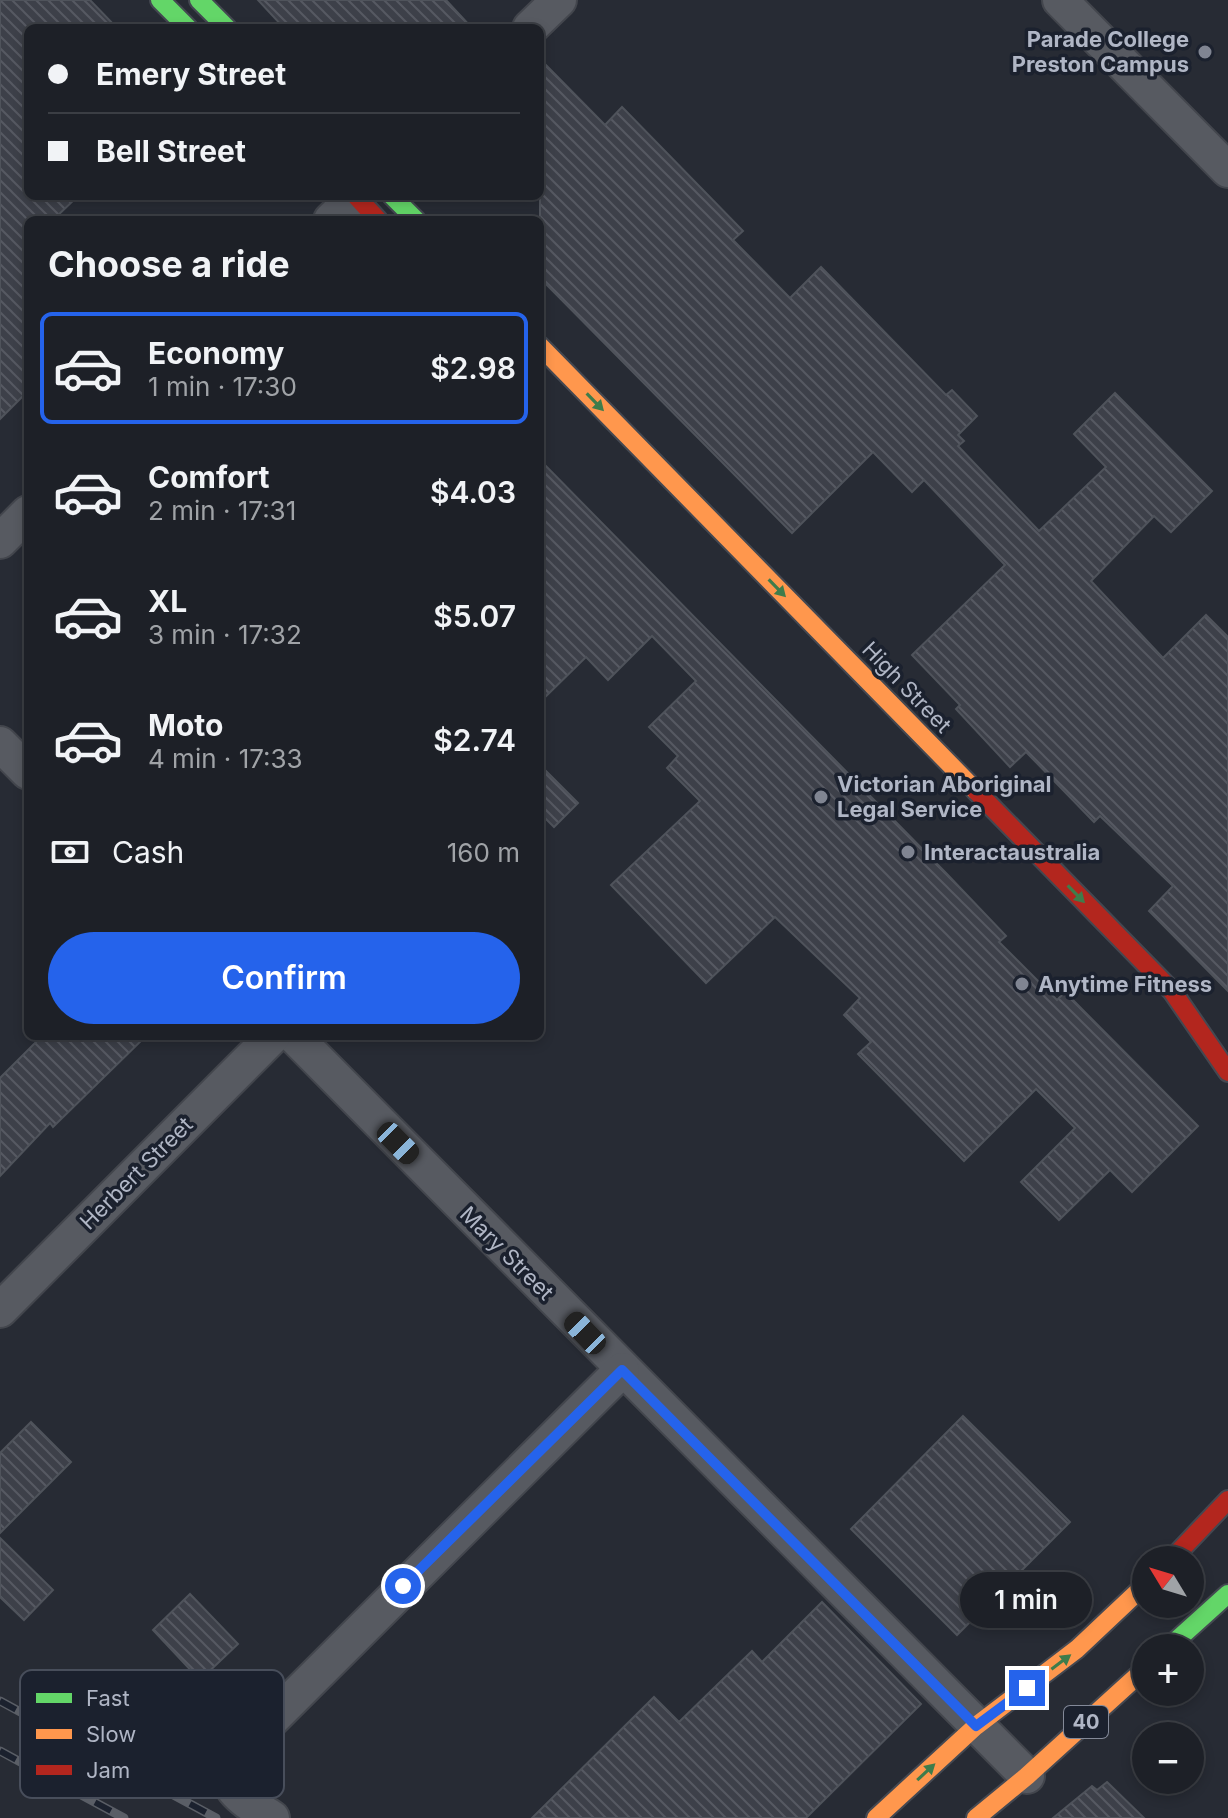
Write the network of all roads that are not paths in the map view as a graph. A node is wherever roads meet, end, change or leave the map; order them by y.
1 (160, 0) edge
2 (199, 0) edge
3 (559, 0) edge
4 (1060, 0) edge
5 (184, 24) edge
6 (223, 24) edge
7 (534, 24) edge
8 (1228, 170) edge
9 (352, 200) edge
10 (360, 200) edge
11 (396, 200) edge
12 (335, 216) edge
13 (374, 216) edge
14 (412, 216) edge
15 (544, 350) edge
16 (24, 517) edge
17 (0, 541) edge
18 (0, 744) edge
19 (24, 768) edge
20 (269, 1040) edge
21 (298, 1040) edge
22 (1183, 1041) dead end
23 (1228, 1072) edge
24 (1228, 1082) edge
25 (0, 1310) edge
26 (622, 1370) junction
27 (1228, 1500) edge
28 (1184, 1546) edge
29 (1228, 1594) edge
30 (1132, 1597) edge
31 (1184, 1634) edge
32 (1132, 1681) edge
33 (284, 1704) edge
34 (976, 1726) junction
35 (1027, 1776) junction
36 (243, 1798) edge
37 (272, 1818) edge
38 (876, 1818) edge
39 (976, 1818) edge

1 - 5 main road
2 - 6 main road
3 - 7 street
4 - 8 street
9 - 12 street
10 - 13 main road
11 - 14 main road
15 -> 23 main road, High Street
16 - 17 street
18 - 19 street
20 - 25 street, Herbert Street
21 - 26 street, Mary Street
22 - 24 main road
26 - 33 street
26 - 34 street, Mary Street
27 - 28 main road
29 - 31 main road
34 -> 30 main road
32 - 35 main road, 40
34 - 35 street, Mary Street
38 -> 34 main road
35 - 39 main road, 40
36 - 37 street

